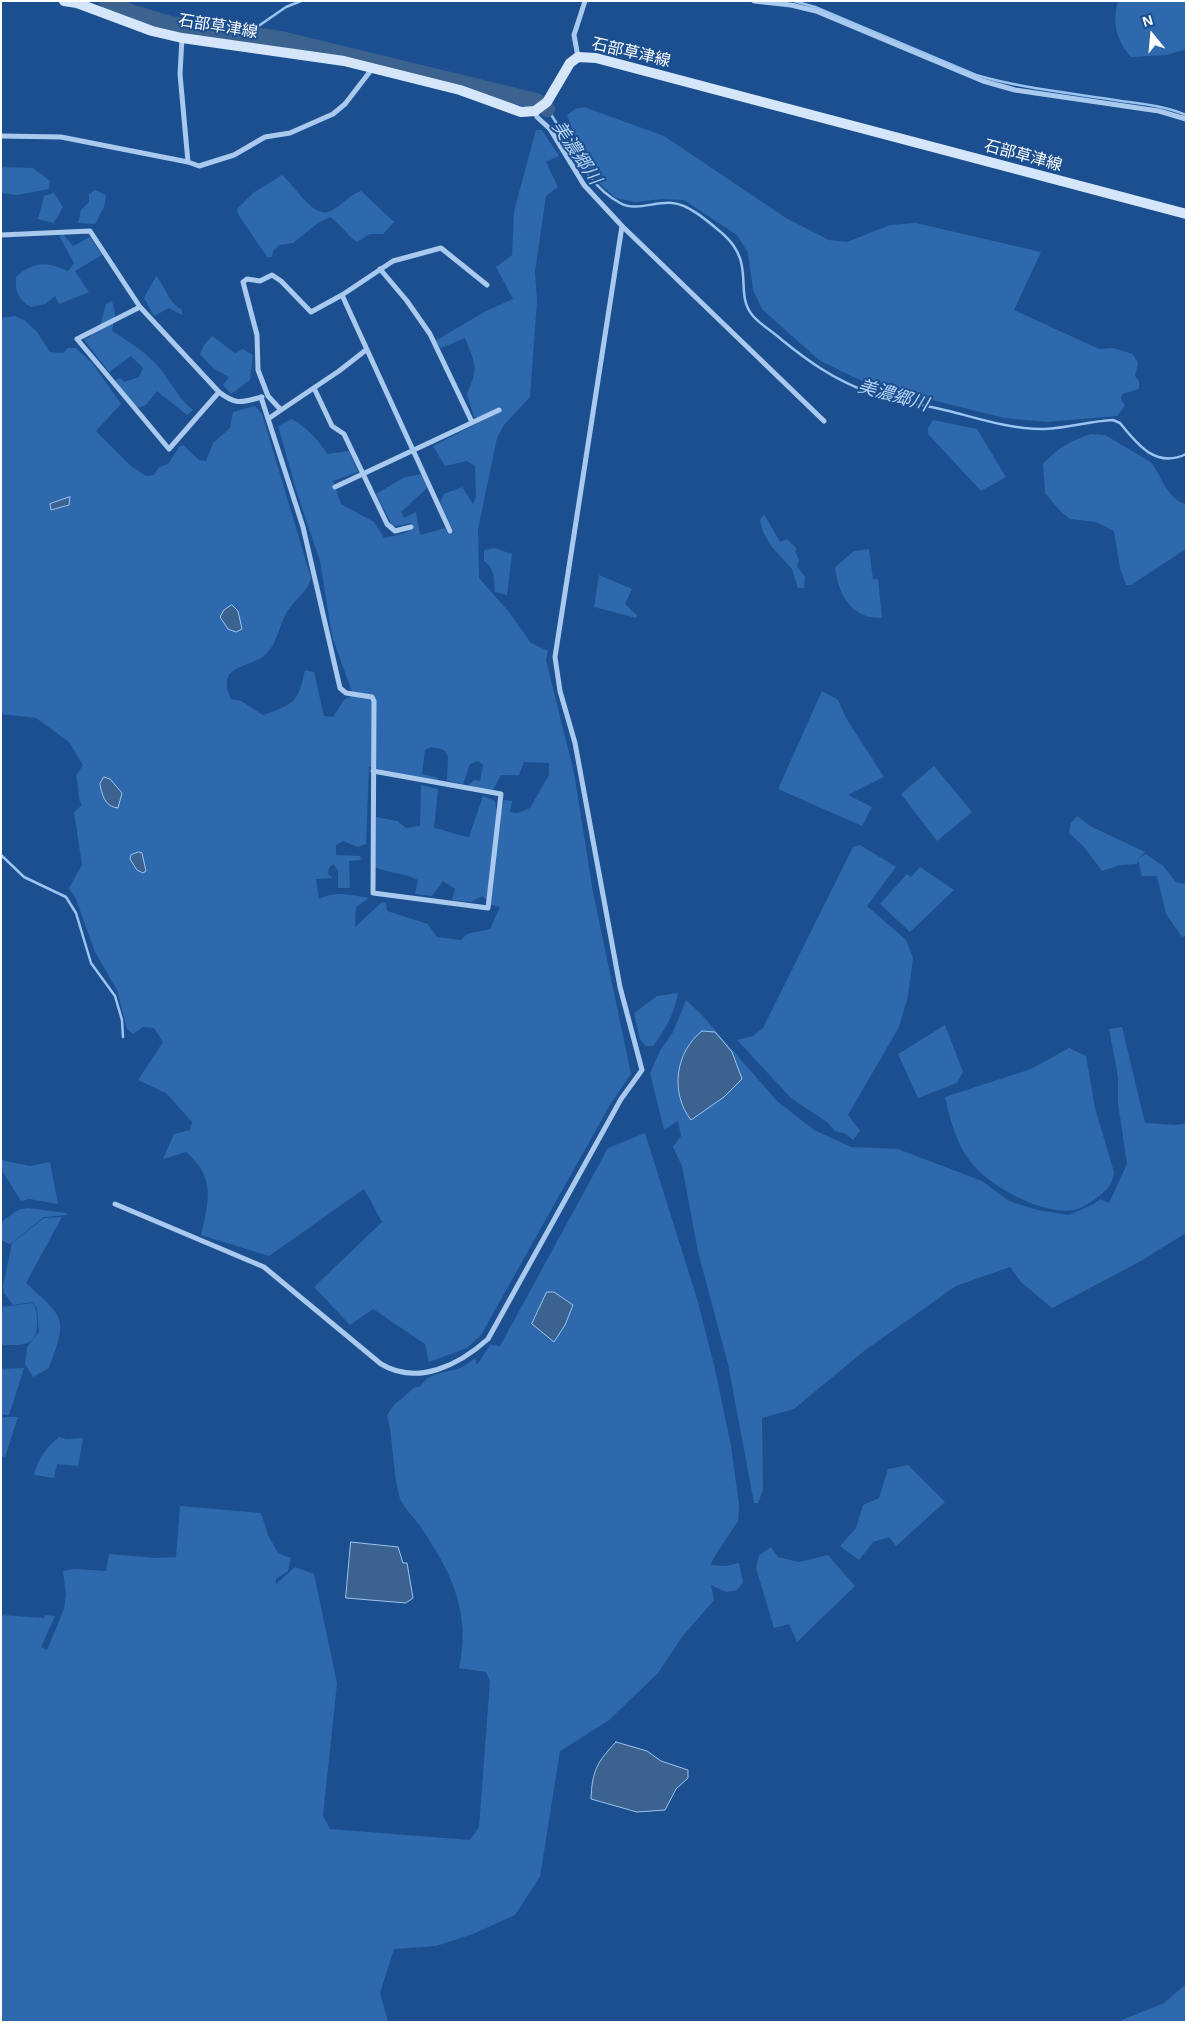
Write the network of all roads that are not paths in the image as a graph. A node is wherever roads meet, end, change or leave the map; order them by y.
1 (64, 1) edge
2 (585, 1) edge
3 (754, 1) edge
4 (182, 38) junction
5 (578, 57) junction
6 (372, 69) junction
7 (536, 110) junction
8 (1186, 119) edge
9 (1, 136) edge
10 (188, 162) junction
11 (1186, 214) edge
12 (622, 226) junction
13 (1, 235) edge
14 (380, 269) junction
15 (487, 285) dead end
16 (342, 294) junction
17 (140, 308) junction
18 (366, 350) junction
19 (314, 388) junction
20 (219, 392) junction
21 (268, 396) junction
22 (261, 397) junction
23 (281, 410) junction
24 (499, 410) dead end
25 (268, 419) junction
26 (824, 421) dead end
27 (472, 422) junction
28 (413, 450) junction
29 (363, 474) junction
30 (335, 487) dead end
31 (411, 527) dead end
32 (450, 531) dead end
33 (373, 771) junction
34 (116, 1204) dead end

1 - 4 main road, 石部草津線
2 - 5 street
3 - 8 street
4 - 6 main road, 石部草津線
4 - 10 street
5 - 7 main road, 石部草津線
5 - 11 main road, 石部草津線
6 - 7 main road, 石部草津線
6 - 10 street
7 - 12 street
9 - 10 street
12 - 26 street
12 - 34 street
13 - 17 street
14 - 15 street
14 - 16 street
14 - 27 street
16 - 18 street
16 - 21 street
17 - 20 street
17 - 20 street
18 - 19 street
18 - 28 street
19 - 23 street
19 - 29 street
20 - 22 street
21 - 22 street
21 - 23 street
22 - 25 street
23 - 25 street
24 - 27 street
25 - 33 street
27 - 28 street
28 - 29 street
28 - 32 street
29 - 30 street
29 - 31 street
33 - 33 street

